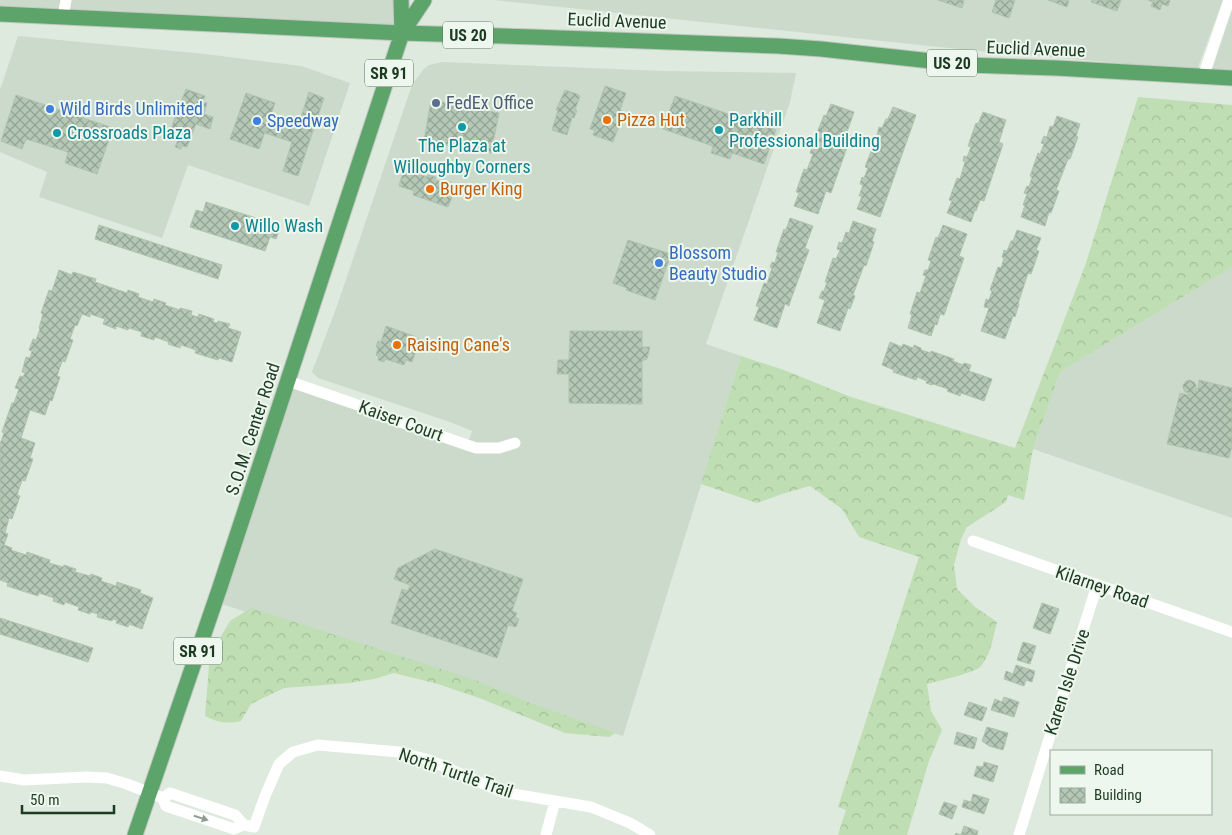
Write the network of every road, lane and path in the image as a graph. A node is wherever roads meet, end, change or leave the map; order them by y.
1 (66, 0) edge
2 (401, 0) edge
3 (424, 0) edge
4 (1229, 0) edge
5 (0, 14) edge
6 (63, 17) junction
7 (402, 33) junction
8 (1203, 77) junction
9 (1232, 78) edge
10 (288, 381) junction
11 (515, 443) dead end
12 (973, 541) dead end
13 (1097, 586) junction
14 (1232, 632) edge
15 (0, 776) edge
16 (156, 795) junction
17 (555, 801) junction
18 (250, 829) edge
19 (135, 835) edge
20 (546, 835) edge
21 (650, 835) edge
22 (1019, 835) edge

1 - 6 street
2 - 7 main road, S.O.M. Center Road / SR 91
3 - 7 main road, S.O.M. Center Road / SR 91
4 - 8 street
5 - 6 main road, Euclid Avenue / US 20
6 - 7 main road, Euclid Avenue / US 20
7 - 8 main road, Euclid Avenue / US 20
7 - 10 main road, S.O.M. Center Road / SR 91
8 - 9 main road, Euclid Avenue / US 20
10 - 11 street, Kaiser Court
10 - 16 main road, S.O.M. Center Road / SR 91
12 - 13 street, Kilarney Road
13 - 14 street, Kilarney Road
13 - 22 street, Karen Isle Drive
15 - 16 street
16 - 18 street, North Turtle Trail
16 - 19 main road, S.O.M. Center Road / SR 91
17 - 18 street, North Turtle Trail
17 - 20 street
17 - 21 street, North Turtle Trail

